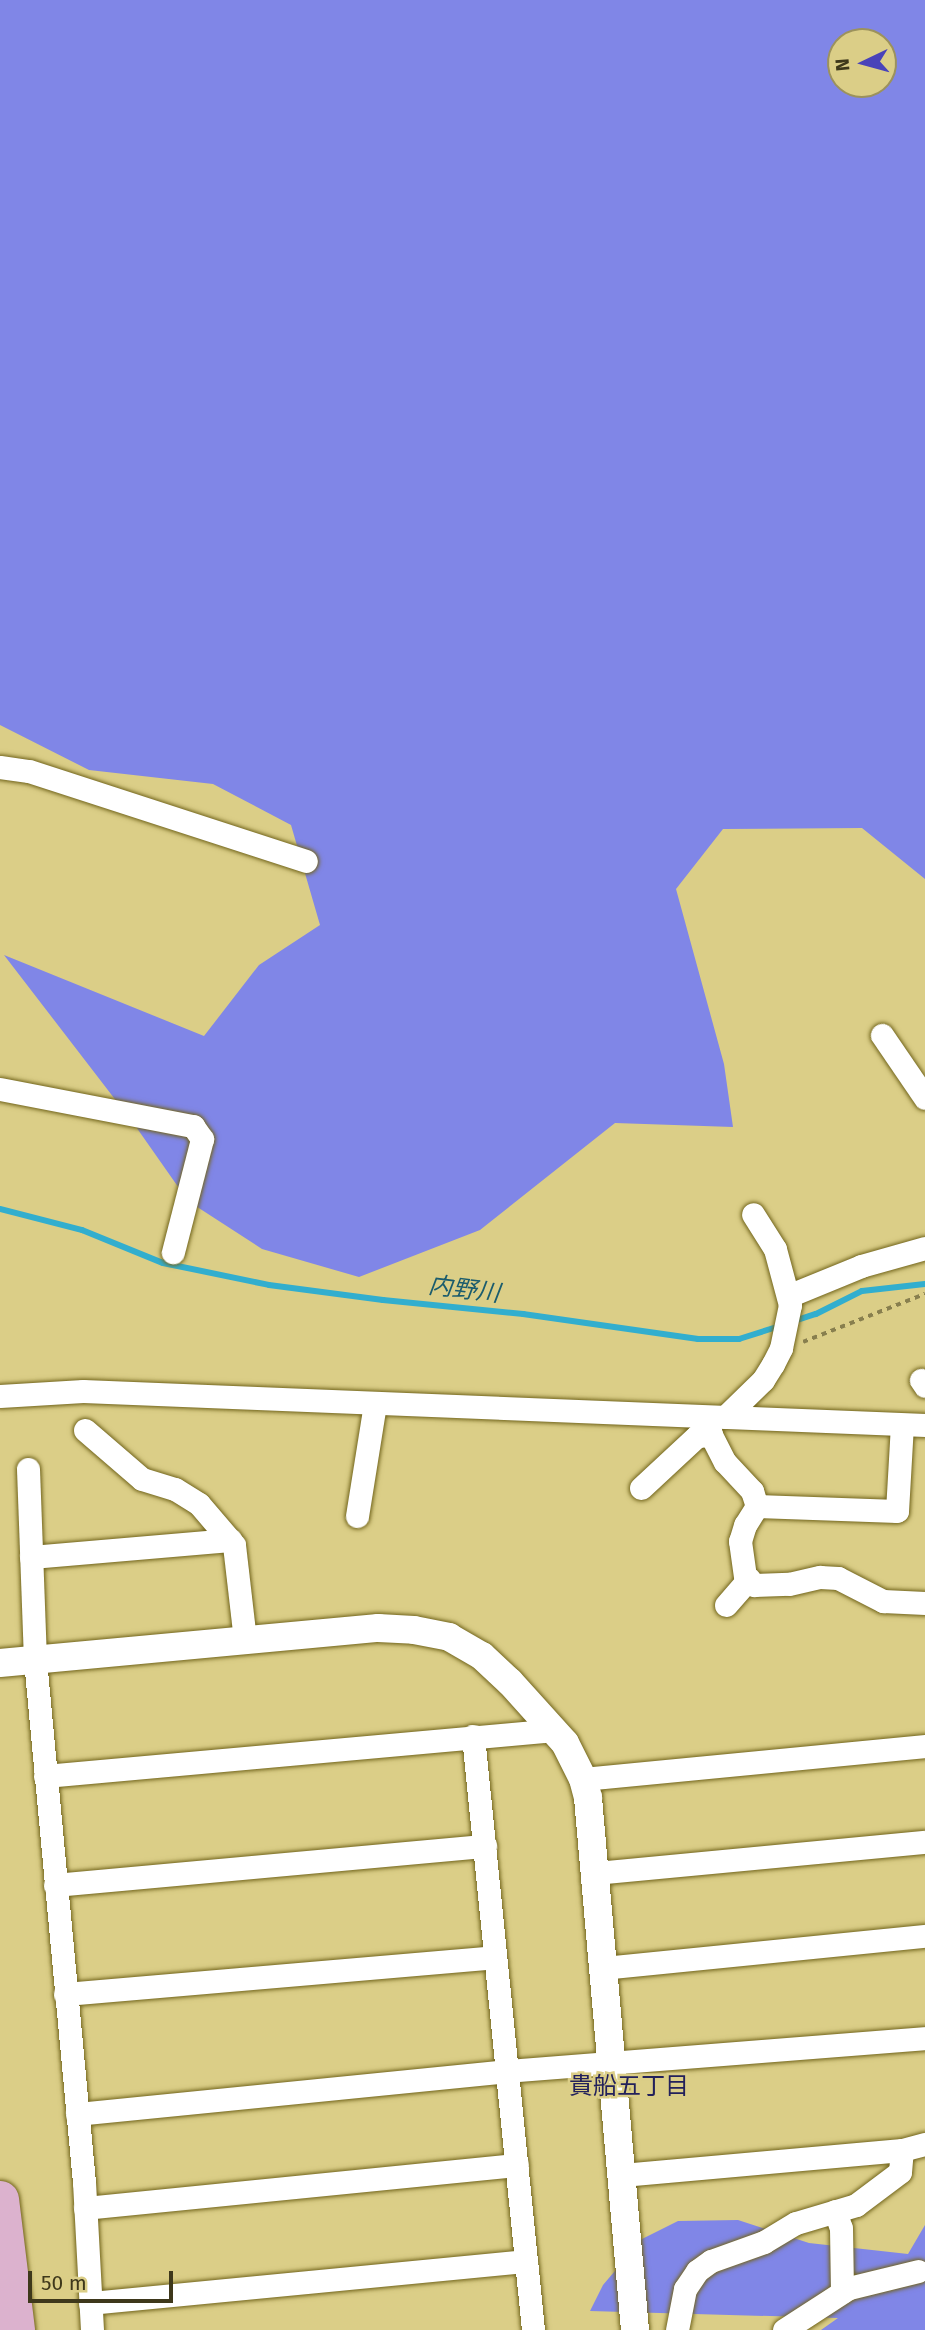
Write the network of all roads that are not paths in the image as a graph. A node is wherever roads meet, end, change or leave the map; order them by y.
1 (0, 767) edge
2 (306, 861) dead end
3 (883, 1035) dead end
4 (0, 1089) edge
5 (925, 1098) edge
6 (753, 1214) dead end
7 (925, 1248) edge
8 (173, 1252) dead end
9 (789, 1300) junction
10 (0, 1396) edge
11 (375, 1403) junction
12 (714, 1423) junction
13 (902, 1424) junction
14 (925, 1425) edge
15 (85, 1430) dead end
16 (28, 1469) dead end
17 (641, 1488) dead end
18 (757, 1506) junction
19 (357, 1517) dead end
20 (230, 1540) junction
21 (31, 1557) junction
22 (749, 1580) junction
23 (925, 1603) edge
24 (726, 1605) dead end
25 (245, 1640) junction
26 (35, 1660) junction
27 (0, 1663) edge
28 (555, 1730) junction
29 (473, 1735) junction
30 (925, 1746) edge
31 (45, 1776) junction
32 (583, 1779) junction
33 (925, 1842) edge
34 (485, 1846) junction
35 (595, 1873) junction
36 (55, 1885) junction
37 (925, 1936) edge
38 (494, 1957) junction
39 (603, 1968) junction
40 (65, 1994) junction
41 (925, 2038) edge
42 (611, 2063) junction
43 (507, 2071) junction
44 (77, 2114) junction
45 (925, 2144) edge
46 (902, 2150) junction
47 (517, 2165) junction
48 (622, 2175) junction
49 (0, 2199) edge
50 (85, 2208) junction
51 (835, 2211) junction
52 (526, 2262) junction
53 (918, 2271) dead end
54 (842, 2292) junction
55 (90, 2302) junction
56 (16, 2330) edge
57 (92, 2330) edge
58 (533, 2330) edge
59 (635, 2330) edge
60 (677, 2330) edge
61 (784, 2330) edge

1 - 2 street
3 - 5 street
4 - 8 street
6 - 9 street
7 - 9 street
9 - 12 street
10 - 11 street
11 - 12 street
11 - 19 street
12 - 13 street
12 - 17 street
12 - 18 street
13 - 14 street
13 - 18 street
15 - 20 street
16 - 21 street
18 - 22 street
20 - 21 street
20 - 25 street
21 - 26 street
22 - 23 street
22 - 24 street
25 - 26 street
25 - 28 street
26 - 27 street
26 - 31 street
28 - 29 street
28 - 32 street
29 - 31 street
29 - 34 street
30 - 32 street
31 - 36 street
32 - 35 street
33 - 35 street
34 - 36 street
34 - 38 street
35 - 39 street
36 - 40 street
37 - 39 street
38 - 40 street
38 - 43 street
39 - 42 street
40 - 44 street
41 - 42 street
42 - 43 street
42 - 48 street
43 - 44 street
43 - 47 street
44 - 50 street
45 - 46 street
46 - 48 street
46 - 51 street
47 - 50 street
47 - 52 street
48 - 59 street
49 - 56 main road
50 - 55 street
51 - 54 street
51 - 60 street
52 - 55 street
52 - 58 street
53 - 54 street
54 - 61 street
55 - 57 street

